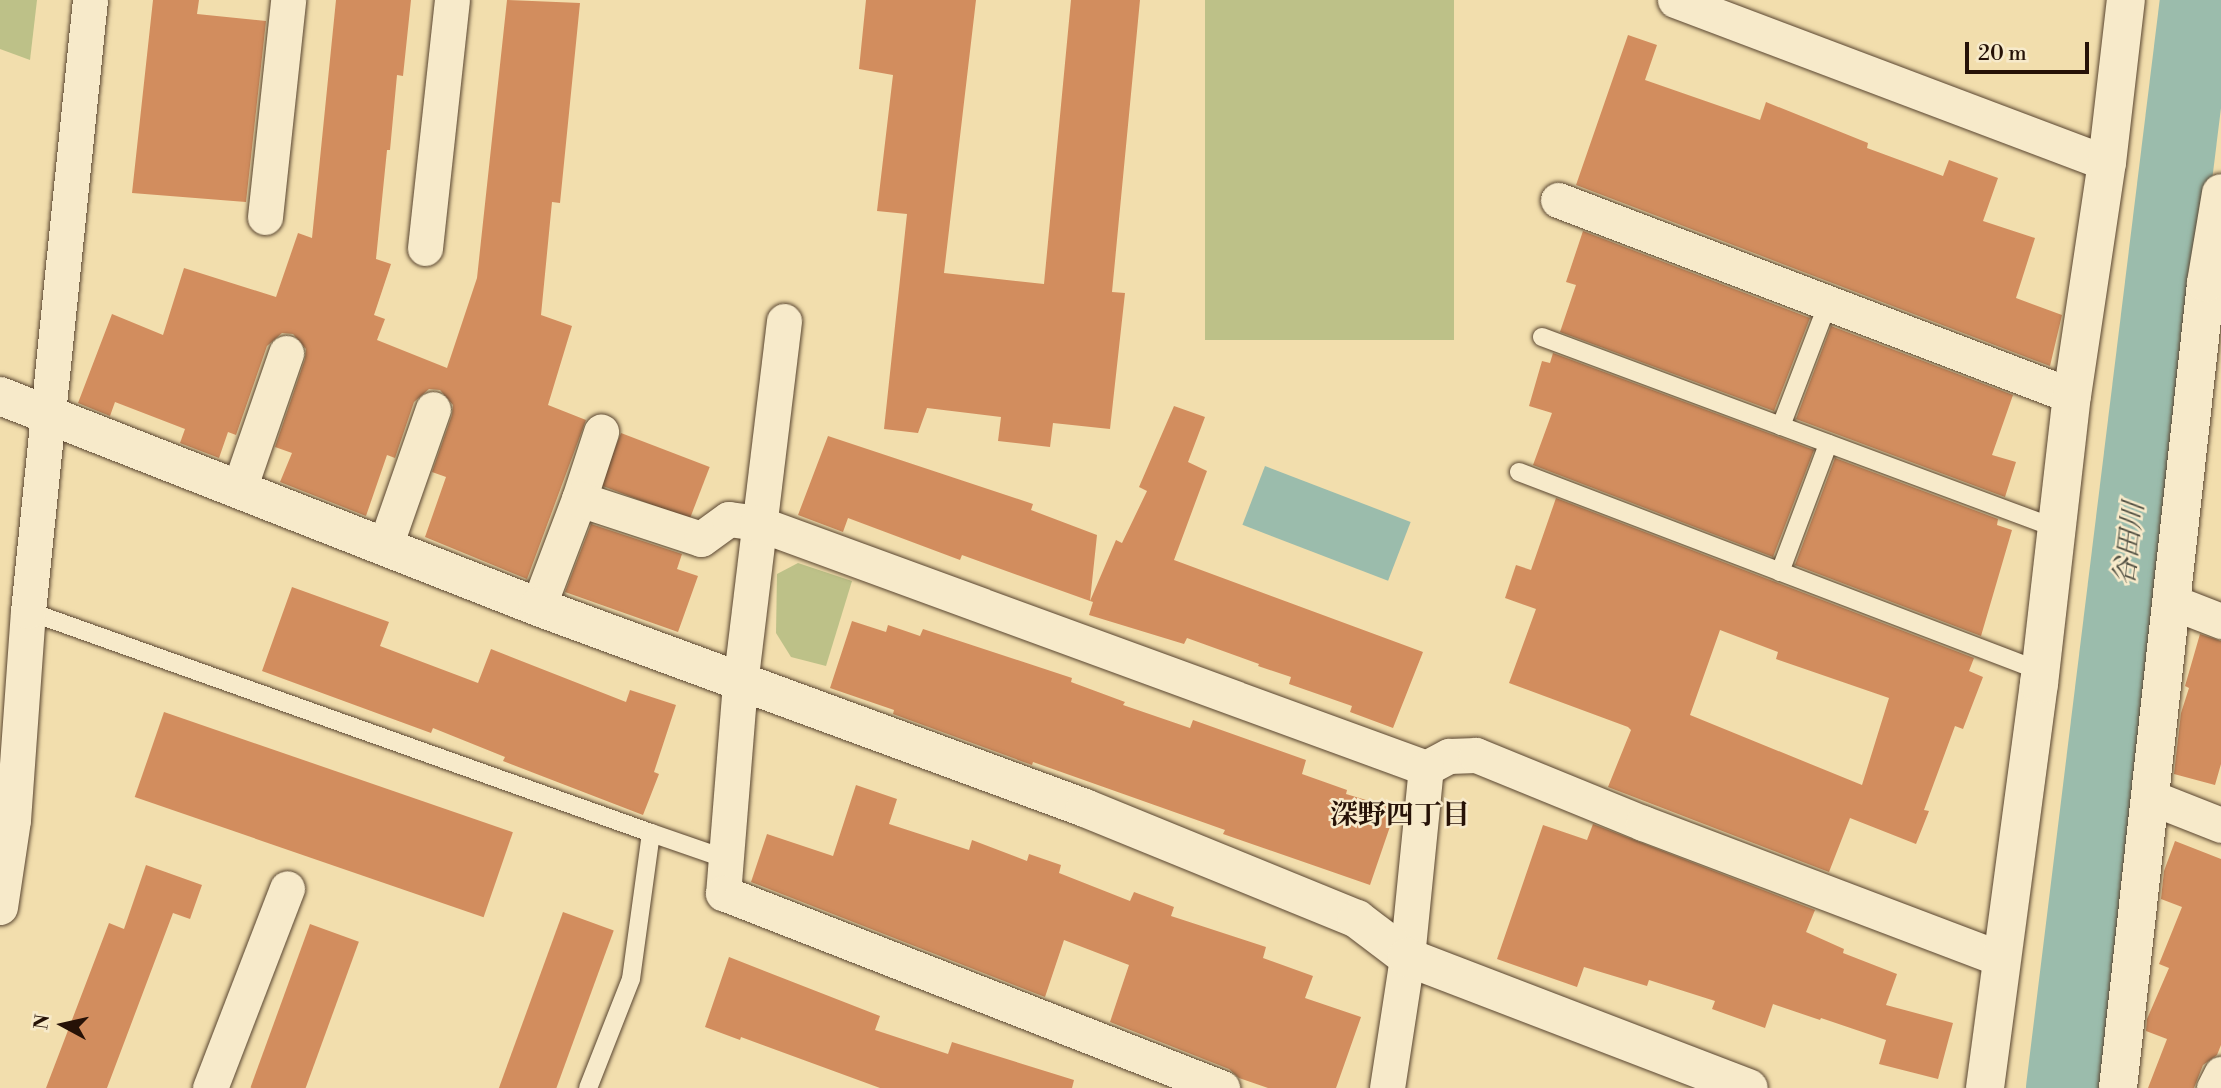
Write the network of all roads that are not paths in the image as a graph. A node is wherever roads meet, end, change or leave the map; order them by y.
1 (90, 0) edge
2 (288, 0) edge
3 (452, 0) edge
4 (1675, 0) edge
5 (2126, 0) edge
6 (2107, 163) junction
7 (2221, 194) edge
8 (1558, 200) dead end
9 (265, 217) dead end
10 (425, 248) dead end
11 (2213, 287) edge
12 (1828, 303) junction
13 (784, 321) dead end
14 (1542, 337) dead end
15 (286, 353) dead end
16 (0, 396) edge
17 (2072, 396) junction
18 (433, 409) dead end
19 (48, 413) junction
20 (1781, 426) junction
21 (601, 432) dead end
22 (1828, 444) junction
23 (1519, 472) dead end
24 (239, 489) junction
25 (579, 499) junction
26 (758, 523) junction
27 (2058, 529) junction
28 (385, 547) junction
29 (1780, 572) junction
30 (2172, 602) junction
31 (538, 607) junction
32 (28, 611) junction
33 (2221, 621) edge
34 (2039, 671) junction
35 (740, 683) junction
36 (1426, 768) junction
37 (2150, 797) junction
38 (6, 818) edge
39 (2221, 825) edge
40 (651, 833) junction
41 (726, 859) junction
42 (286, 888) dead end
43 (0, 907) edge
44 (1407, 957) junction
45 (2001, 958) junction
46 (2221, 1074) edge
47 (210, 1088) edge
48 (588, 1088) edge
49 (1222, 1088) edge
50 (1387, 1088) edge
51 (1749, 1088) edge
52 (1985, 1088) edge
53 (2118, 1088) edge
54 (2214, 1088) edge

1 - 19 street
2 - 9 street
3 - 10 street
4 - 6 street
5 - 6 street
6 - 17 street
7 - 11 street
8 - 12 street
11 - 30 street
12 - 17 street
12 - 20 lane
13 - 26 street
14 - 20 lane
15 - 24 street
16 - 19 street
17 - 27 street
18 - 28 street
19 - 24 street
19 - 32 street
20 - 22 lane
21 - 25 street
22 - 27 lane
22 - 29 lane
23 - 29 lane
24 - 28 street
25 - 26 street
25 - 31 street
26 - 35 street
26 - 36 street
27 - 34 street
28 - 31 street
29 - 34 lane
30 - 33 street
30 - 37 street
31 - 35 street
32 - 38 street
32 - 40 lane
34 - 45 street
35 - 41 street
35 - 44 street
36 - 44 street
36 - 45 street
37 - 39 street
37 - 53 street
38 - 43 street
40 - 41 lane
40 - 48 lane
41 - 49 street
42 - 47 street
44 - 50 street
44 - 51 street
45 - 52 street
46 - 54 street

